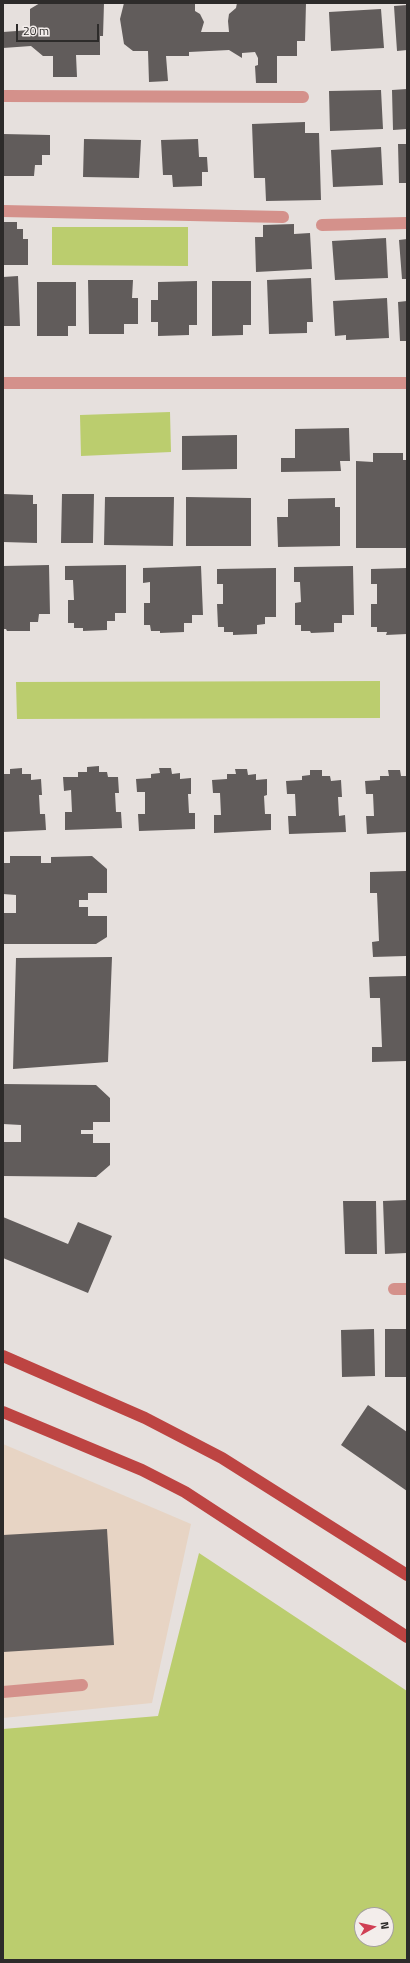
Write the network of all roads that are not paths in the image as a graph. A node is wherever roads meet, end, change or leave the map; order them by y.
1 (3, 96) edge
2 (302, 97) dead end
3 (3, 211) edge
4 (283, 217) dead end
5 (407, 223) edge
6 (322, 224) dead end
7 (3, 383) edge
8 (407, 383) edge
9 (394, 1289) dead end
10 (407, 1289) edge
11 (3, 1356) edge
12 (3, 1412) edge
13 (407, 1575) edge
14 (407, 1637) edge
15 (82, 1685) dead end
16 (3, 1692) edge

1 - 2 street
3 - 4 street
5 - 6 street
7 - 8 street
9 - 10 street
11 - 13 main road
12 - 14 main road
15 - 16 street

